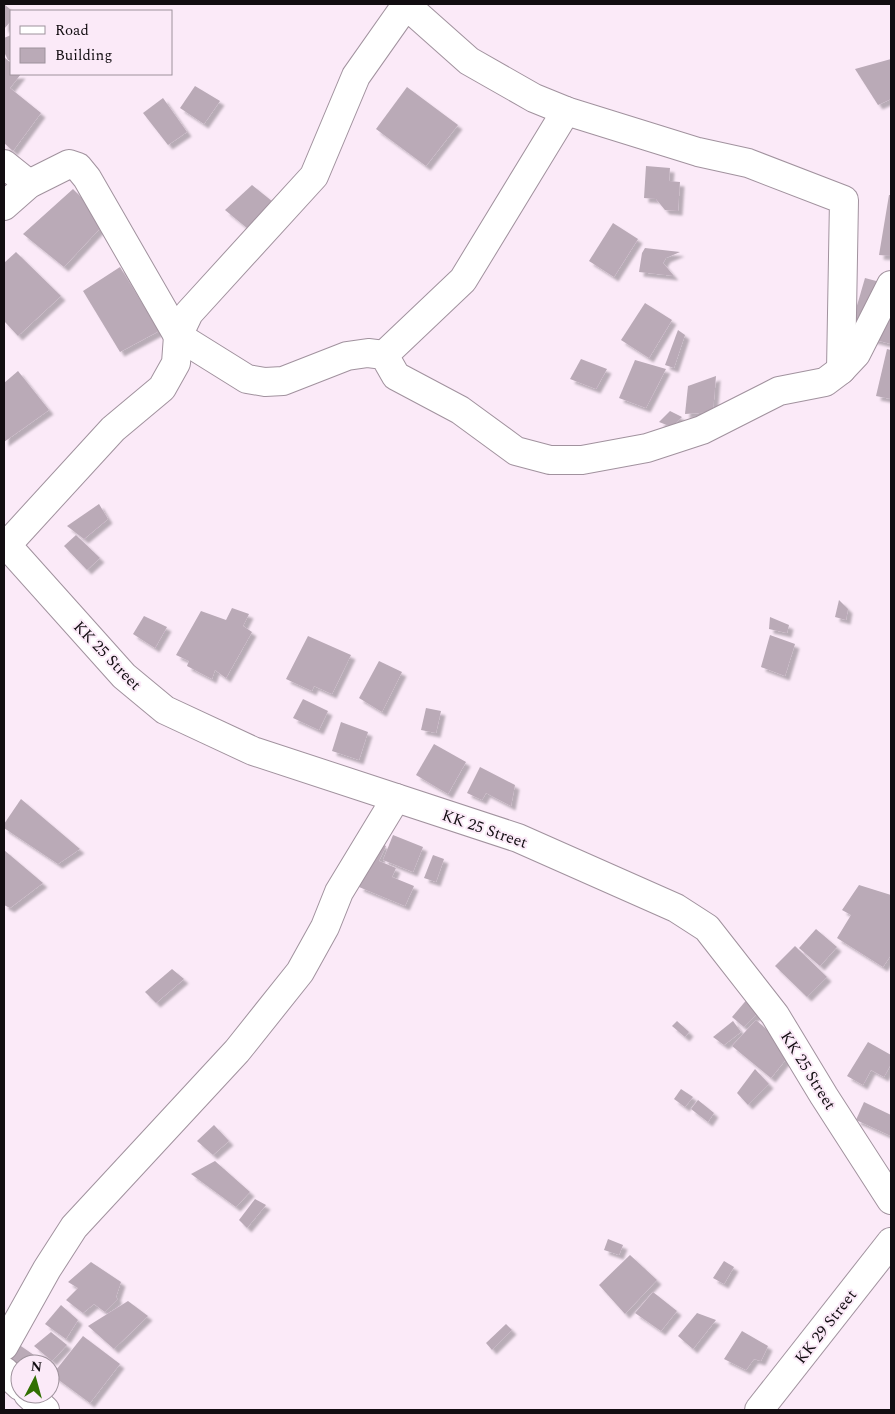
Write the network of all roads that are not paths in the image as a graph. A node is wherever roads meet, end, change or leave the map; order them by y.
1 (566, 111) junction
2 (4, 164) edge
3 (29, 184) junction
4 (4, 206) edge
5 (891, 285) edge
6 (178, 336) junction
7 (384, 355) junction
8 (840, 370) junction
9 (5, 545) edge
10 (396, 798) junction
11 (891, 1200) edge
12 (891, 1242) edge
13 (4, 1346) edge
14 (759, 1410) edge

1 - 6 street
1 - 7 street
1 - 8 street
2 - 3 street
3 - 4 street
3 - 6 street
5 - 8 street
6 - 7 street
6 - 9 street
7 - 8 street
9 - 10 street, KK 25 Street
10 - 11 street, KK 25 Street
10 - 13 street
12 - 14 street, KK 29 Street

